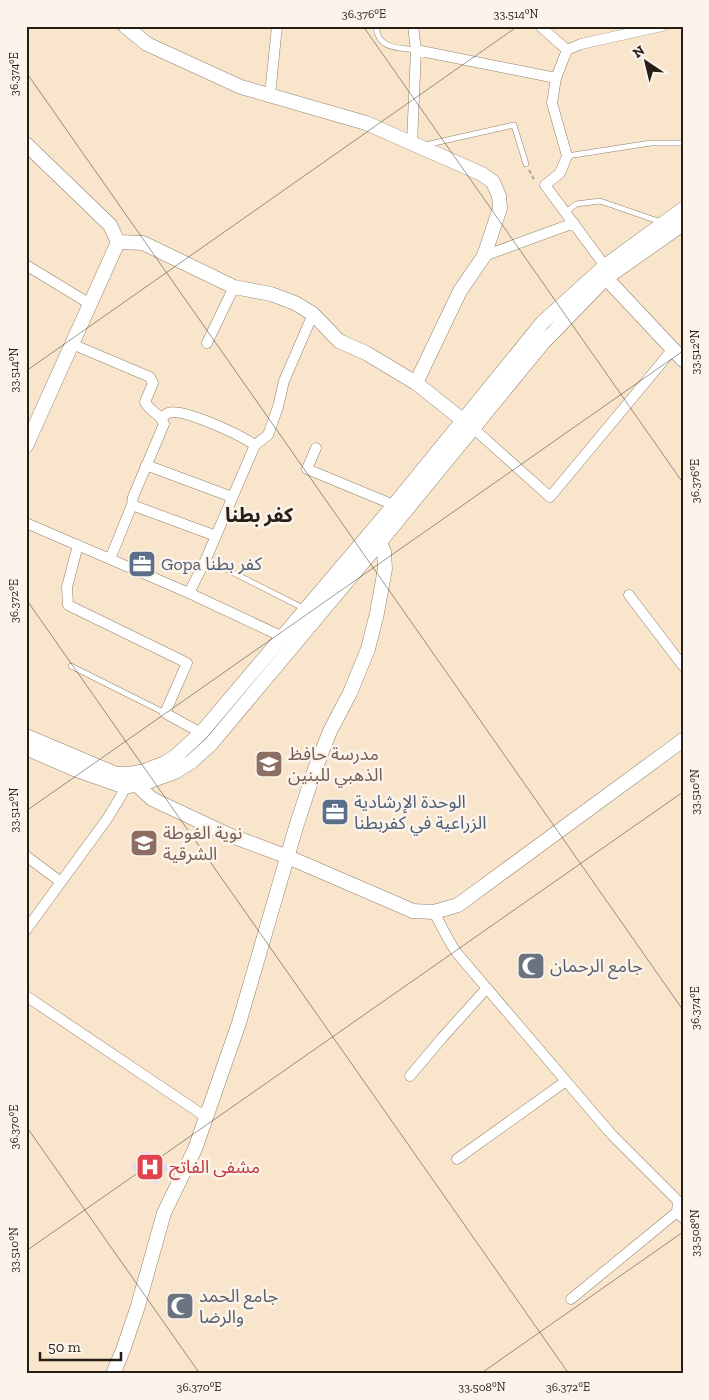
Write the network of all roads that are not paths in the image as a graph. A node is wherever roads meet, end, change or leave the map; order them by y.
1 (126, 26) edge
2 (276, 26) edge
3 (376, 26) edge
4 (413, 26) edge
5 (540, 26) edge
6 (662, 26) edge
7 (416, 50) junction
8 (567, 50) junction
9 (556, 78) junction
10 (270, 95) junction
11 (683, 143) edge
12 (26, 144) edge
13 (416, 145) junction
14 (567, 156) junction
15 (526, 164) road end
16 (683, 209) edge
17 (565, 212) junction
18 (664, 222) junction
19 (574, 223) junction
20 (683, 224) edge
21 (118, 242) junction
22 (484, 256) junction
23 (26, 266) edge
24 (606, 272) junction
25 (234, 286) junction
26 (90, 304) junction
27 (313, 314) junction
28 (207, 343) dead end
29 (72, 344) junction
30 (672, 349) junction
31 (683, 360) edge
32 (416, 383) junction
33 (162, 418) junction
34 (468, 424) junction
35 (29, 431) edge
36 (255, 445) junction
37 (26, 446) edge
38 (316, 448) dead end
39 (146, 465) junction
40 (232, 497) junction
41 (132, 505) junction
42 (394, 505) junction
43 (26, 523) edge
44 (216, 536) junction
45 (380, 542) junction
46 (78, 545) junction
47 (110, 559) junction
48 (206, 559) junction
49 (189, 593) junction
50 (630, 594) dead end
51 (306, 610) junction
52 (283, 637) junction
53 (71, 666) dead end
54 (683, 666) edge
55 (165, 713) junction
56 (201, 733) junction
57 (26, 736) edge
58 (683, 740) edge
59 (26, 748) edge
60 (131, 786) junction
61 (26, 856) edge
62 (288, 857) junction
63 (61, 882) junction
64 (434, 912) junction
65 (26, 930) edge
66 (487, 988) junction
67 (26, 996) edge
68 (410, 1076) dead end
69 (566, 1081) junction
70 (206, 1117) junction
71 (457, 1159) dead end
72 (680, 1215) edge
73 (571, 1299) dead end
74 (113, 1374) edge

1 - 10 street
2 - 10 street
3 - 7 lane
4 - 7 street
5 - 8 street
6 - 8 street
7 - 9 street
7 - 13 street
8 - 9 street
9 - 14 street
10 - 13 street
11 - 14 lane
12 - 21 street
13 - 15 lane
13 - 22 street
14 - 17 street
16 - 18 street
17 - 18 lane
17 - 19 street
18 - 24 street
19 - 22 street
19 - 24 street
20 - 24 street
21 - 25 street
21 - 26 street
22 - 32 street
23 - 26 street
24 - 30 street
24 - 34 street
25 - 27 street
25 - 28 street
26 - 29 street
27 - 32 street
27 - 36 street
29 - 33 street
29 - 35 street
30 - 31 street
30 - 34 street
32 - 34 street
33 - 36 street
33 - 39 street
34 - 42 street
34 - 45 street
35 - 37 street
36 - 40 street
38 - 42 street
39 - 40 street
39 - 41 street
40 - 44 street
41 - 44 street
41 - 47 street
42 - 51 street
43 - 46 street
44 - 48 street
45 - 60 street
45 - 62 street
46 - 47 street
46 - 55 street
47 - 49 street
48 - 49 street
48 - 51 lane
49 - 52 street
50 - 54 street
51 - 52 street
52 - 56 street
53 - 55 lane
55 - 56 street
56 - 57 street
58 - 64 street
59 - 60 street
60 - 62 street
60 - 63 street
61 - 63 street
62 - 64 street
62 - 70 street
63 - 65 street
64 - 66 street
66 - 68 street
66 - 69 street
67 - 70 street
69 - 71 street
69 - 72 street
70 - 74 street
72 - 73 street

